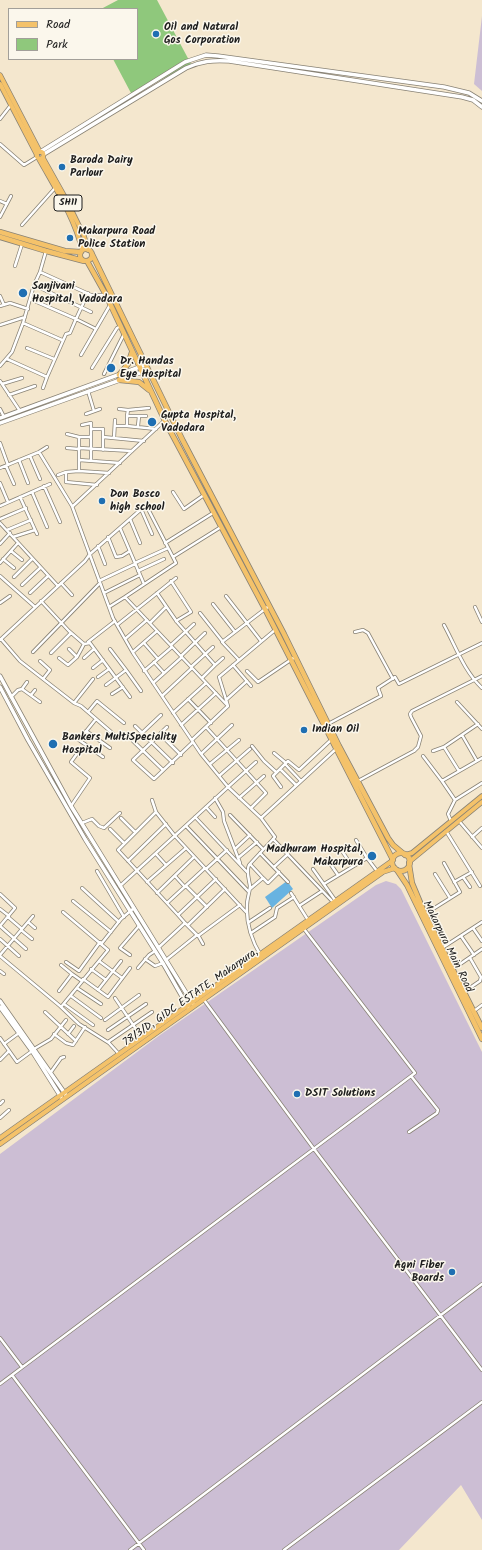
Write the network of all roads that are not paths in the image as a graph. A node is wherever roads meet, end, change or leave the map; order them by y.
1 (0, 75) edge
2 (0, 84) edge
3 (1, 91) edge
4 (482, 102) edge
5 (11, 105) junction
6 (482, 108) edge
7 (0, 119) edge
8 (0, 144) edge
9 (40, 155) junction
10 (55, 188) junction
11 (11, 196) dead end
12 (0, 201) edge
13 (7, 204) junction
14 (1, 213) edge
15 (0, 217) edge
16 (22, 225) dead end
17 (0, 232) edge
18 (0, 237) edge
19 (22, 244) junction
20 (88, 250) junction
21 (46, 251) junction
22 (81, 251) junction
23 (92, 254) junction
24 (85, 261) junction
25 (15, 266) dead end
26 (40, 272) junction
27 (34, 285) junction
28 (88, 293) junction
29 (106, 295) junction
30 (0, 296) edge
31 (30, 298) junction
32 (110, 304) junction
33 (4, 305) junction
34 (0, 306) edge
35 (81, 307) junction
36 (28, 309) junction
37 (91, 312) dead end
38 (25, 317) junction
39 (76, 319) junction
40 (23, 323) junction
41 (0, 326) edge
42 (121, 326) junction
43 (96, 329) junction
44 (124, 334) junction
45 (62, 340) junction
46 (27, 348) dead end
47 (132, 352) junction
48 (81, 355) dead end
49 (7, 359) junction
50 (54, 359) junction
51 (0, 366) edge
52 (92, 368) dead end
53 (147, 368) junction
54 (141, 370) junction
55 (104, 374) dead end
56 (47, 376) junction
57 (22, 378) dead end
58 (119, 378) junction
59 (0, 381) edge
60 (2, 384) junction
61 (35, 386) dead end
62 (43, 388) dead end
63 (88, 391) junction
64 (151, 392) junction
65 (9, 395) junction
66 (149, 408) dead end
67 (0, 409) edge
68 (100, 409) dead end
69 (119, 409) dead end
70 (128, 410) junction
71 (20, 411) junction
72 (94, 411) junction
73 (86, 414) dead end
74 (127, 416) junction
75 (138, 416) junction
76 (146, 416) dead end
77 (2, 418) edge
78 (115, 420) dead end
79 (165, 420) junction
80 (0, 423) edge
81 (82, 425) dead end
82 (115, 426) junction
83 (127, 426) junction
84 (138, 426) junction
85 (91, 429) junction
86 (156, 429) junction
87 (67, 434) dead end
88 (79, 437) junction
89 (91, 437) junction
90 (103, 437) junction
91 (114, 438) junction
92 (144, 441) junction
93 (0, 443) edge
94 (47, 447) dead end
95 (67, 448) dead end
96 (79, 448) junction
97 (91, 449) junction
98 (103, 450) junction
99 (133, 451) junction
100 (39, 452) junction
101 (30, 456) junction
102 (19, 460) junction
103 (79, 460) junction
104 (90, 460) junction
105 (120, 463) junction
106 (7, 465) junction
107 (0, 468) edge
108 (66, 472) junction
109 (79, 472) junction
110 (109, 473) junction
111 (58, 475) dead end
112 (40, 479) dead end
113 (0, 482) edge
114 (28, 483) dead end
115 (14, 484) dead end
116 (50, 484) dead end
117 (97, 484) junction
118 (44, 486) junction
119 (32, 492) junction
120 (173, 492) dead end
121 (204, 495) junction
122 (20, 497) junction
123 (8, 502) junction
124 (0, 506) edge
125 (72, 506) junction
126 (26, 508) junction
127 (141, 509) junction
128 (213, 513) junction
129 (0, 519) edge
130 (130, 519) junction
131 (31, 520) junction
132 (60, 522) dead end
133 (0, 523) edge
134 (47, 527) dead end
135 (221, 527) junction
136 (120, 528) junction
137 (7, 530) junction
138 (35, 530) junction
139 (10, 533) junction
140 (37, 534) dead end
141 (152, 534) dead end
142 (13, 537) junction
143 (108, 538) junction
144 (18, 543) junction
145 (140, 543) dead end
146 (165, 543) junction
147 (0, 544) edge
148 (98, 546) junction
149 (168, 548) junction
150 (11, 551) junction
151 (130, 551) junction
152 (90, 554) junction
153 (173, 557) junction
154 (3, 559) junction
155 (164, 559) dead end
156 (22, 560) dead end
157 (32, 560) junction
158 (0, 563) edge
159 (104, 564) dead end
160 (135, 564) junction
161 (14, 568) dead end
162 (40, 568) junction
163 (138, 571) junction
164 (140, 575) junction
165 (0, 576) edge
166 (48, 576) junction
167 (14, 577) dead end
168 (176, 578) dead end
169 (171, 581) junction
170 (100, 582) junction
171 (61, 583) junction
172 (144, 584) junction
173 (22, 585) dead end
174 (58, 586) junction
175 (30, 593) dead end
176 (104, 593) junction
177 (157, 593) junction
178 (72, 595) dead end
179 (10, 596) dead end
180 (226, 596) dead end
181 (125, 597) junction
182 (41, 601) junction
183 (0, 603) edge
184 (213, 604) dead end
185 (35, 606) junction
186 (166, 606) junction
187 (109, 607) junction
188 (475, 607) dead end
189 (267, 608) junction
190 (137, 609) junction
191 (200, 613) dead end
192 (115, 621) junction
193 (149, 621) junction
194 (176, 621) junction
195 (482, 622) edge
196 (62, 623) junction
197 (247, 623) junction
198 (194, 624) dead end
199 (117, 625) junction
200 (444, 626) dead end
201 (275, 630) junction
202 (157, 631) junction
203 (185, 632) junction
204 (235, 632) junction
205 (355, 632) dead end
206 (71, 633) junction
207 (205, 633) dead end
208 (125, 639) junction
209 (0, 640) edge
210 (262, 641) junction
211 (144, 642) junction
212 (224, 642) junction
213 (482, 642) edge
214 (88, 643) junction
215 (195, 643) junction
216 (84, 644) junction
217 (172, 646) junction
218 (213, 647) dead end
219 (69, 649) dead end
220 (94, 649) junction
221 (110, 649) dead end
222 (33, 652) dead end
223 (133, 652) junction
224 (51, 653) dead end
225 (205, 654) junction
226 (458, 654) junction
227 (78, 657) junction
228 (182, 657) junction
229 (59, 658) dead end
230 (84, 658) dead end
231 (224, 658) dead end
232 (293, 658) junction
233 (158, 659) junction
234 (103, 660) junction
235 (239, 660) junction
236 (40, 661) dead end
237 (154, 662) junction
238 (216, 665) junction
239 (233, 665) junction
240 (191, 667) junction
241 (93, 668) dead end
242 (109, 668) junction
243 (126, 670) junction
244 (247, 670) dead end
245 (144, 671) junction
246 (164, 673) junction
247 (0, 676) edge
248 (482, 676) edge
249 (98, 677) dead end
250 (116, 678) junction
251 (202, 678) junction
252 (43, 679) junction
253 (93, 679) dead end
254 (393, 679) junction
255 (473, 680) junction
256 (247, 681) junction
257 (27, 682) dead end
258 (206, 682) junction
259 (153, 683) junction
260 (106, 685) dead end
261 (251, 686) dead end
262 (0, 687) edge
263 (123, 687) junction
264 (482, 688) edge
265 (22, 689) junction
266 (35, 690) dead end
267 (141, 691) dead end
268 (216, 693) junction
269 (112, 694) dead end
270 (31, 695) junction
271 (162, 696) junction
272 (11, 698) junction
273 (130, 698) dead end
274 (188, 699) junction
275 (226, 700) junction
276 (40, 702) dead end
277 (457, 702) dead end
278 (74, 703) junction
279 (228, 706) junction
280 (198, 710) junction
281 (88, 712) junction
282 (173, 713) junction
283 (161, 715) dead end
284 (96, 719) junction
285 (211, 722) junction
286 (124, 723) dead end
287 (232, 724) dead end
288 (478, 724) junction
289 (181, 725) junction
290 (326, 725) junction
291 (135, 726) dead end
292 (167, 727) dead end
293 (206, 727) junction
294 (482, 729) edge
295 (86, 731) junction
296 (142, 733) junction
297 (160, 734) junction
298 (462, 735) junction
299 (117, 737) dead end
300 (217, 739) junction
301 (239, 740) dead end
302 (331, 740) junction
303 (133, 741) dead end
304 (193, 741) junction
305 (152, 742) junction
306 (252, 746) dead end
307 (444, 747) junction
308 (110, 748) dead end
309 (250, 749) dead end
310 (336, 749) junction
311 (227, 750) junction
312 (79, 751) dead end
313 (143, 751) junction
314 (433, 751) dead end
315 (274, 753) dead end
316 (201, 754) junction
317 (181, 755) junction
318 (423, 756) dead end
319 (103, 757) dead end
320 (482, 758) edge
321 (237, 761) junction
322 (476, 761) junction
323 (256, 762) dead end
324 (173, 763) junction
325 (210, 764) junction
326 (285, 764) junction
327 (280, 769) junction
328 (163, 770) junction
329 (246, 771) junction
330 (459, 771) junction
331 (276, 772) junction
332 (219, 776) junction
333 (264, 776) dead end
334 (301, 781) junction
335 (358, 781) junction
336 (442, 781) junction
337 (256, 782) junction
338 (482, 783) edge
339 (296, 786) junction
340 (228, 787) junction
341 (281, 787) dead end
342 (482, 796) edge
343 (215, 798) junction
344 (239, 798) junction
345 (152, 800) dead end
346 (455, 800) junction
347 (482, 802) edge
348 (71, 806) junction
349 (206, 807) junction
350 (250, 808) junction
351 (156, 812) junction
352 (120, 813) dead end
353 (230, 815) dead end
354 (195, 817) junction
355 (215, 817) dead end
356 (120, 818) dead end
357 (261, 818) junction
358 (451, 821) junction
359 (459, 821) junction
360 (82, 823) junction
361 (166, 824) junction
362 (186, 826) junction
363 (482, 828) edge
364 (110, 829) dead end
365 (446, 831) junction
366 (135, 832) junction
367 (250, 835) junction
368 (175, 836) junction
369 (472, 837) junction
370 (273, 839) junction
371 (356, 840) dead end
372 (257, 842) junction
373 (124, 843) junction
374 (186, 848) junction
375 (482, 848) edge
376 (235, 849) junction
377 (263, 849) junction
378 (226, 850) junction
379 (342, 851) dead end
380 (260, 852) junction
381 (156, 854) junction
382 (288, 854) junction
383 (405, 855) junction
384 (194, 857) junction
385 (238, 858) junction
386 (367, 858) junction
387 (217, 859) junction
388 (327, 859) dead end
389 (392, 860) junction
390 (128, 861) junction
391 (409, 863) junction
392 (444, 863) dead end
393 (240, 864) junction
394 (250, 864) junction
395 (166, 865) junction
396 (352, 866) junction
397 (274, 867) junction
398 (206, 868) junction
399 (313, 869) dead end
400 (396, 869) junction
401 (97, 871) dead end
402 (377, 871) junction
403 (138, 872) junction
404 (248, 872) junction
405 (279, 872) junction
406 (472, 872) junction
407 (435, 874) dead end
408 (338, 875) junction
409 (175, 876) junction
410 (463, 877) junction
411 (263, 878) junction
412 (216, 879) junction
413 (147, 882) junction
414 (288, 882) dead end
415 (454, 882) junction
416 (324, 884) junction
417 (409, 884) junction
418 (120, 886) junction
419 (186, 886) junction
420 (480, 886) dead end
421 (470, 887) dead end
422 (82, 888) dead end
423 (225, 889) junction
424 (250, 890) junction
425 (322, 891) junction
426 (157, 893) junction
427 (291, 893) dead end
428 (0, 894) edge
429 (196, 897) junction
430 (294, 898) junction
431 (450, 898) junction
432 (73, 901) dead end
433 (334, 901) junction
434 (167, 903) junction
435 (240, 905) junction
436 (299, 906) junction
437 (134, 908) junction
438 (207, 908) junction
439 (270, 908) dead end
440 (0, 909) edge
441 (63, 912) dead end
442 (130, 912) junction
443 (246, 912) junction
444 (425, 914) junction
445 (178, 915) junction
446 (33, 916) dead end
447 (9, 917) junction
448 (124, 917) junction
449 (308, 920) junction
450 (28, 922) junction
451 (119, 922) junction
452 (249, 922) junction
453 (482, 922) edge
454 (185, 923) junction
455 (0, 926) edge
456 (139, 926) junction
457 (188, 926) junction
458 (36, 928) dead end
459 (473, 928) junction
460 (21, 929) junction
461 (304, 929) junction
462 (111, 932) junction
463 (251, 933) junction
464 (198, 935) junction
465 (462, 936) junction
466 (0, 939) edge
467 (13, 939) junction
468 (32, 939) dead end
469 (482, 940) edge
470 (100, 942) junction
471 (203, 944) dead end
472 (7, 946) junction
473 (26, 949) dead end
474 (442, 949) junction
475 (482, 949) edge
476 (157, 950) junction
477 (260, 954) junction
478 (0, 955) edge
479 (130, 955) dead end
480 (474, 955) junction
481 (18, 956) dead end
482 (470, 958) junction
483 (145, 959) junction
484 (262, 959) junction
485 (166, 960) junction
486 (99, 961) junction
487 (121, 961) dead end
488 (66, 962) dead end
489 (163, 963) junction
490 (61, 965) dead end
491 (130, 968) dead end
492 (138, 968) dead end
493 (91, 969) junction
494 (452, 970) junction
495 (0, 971) edge
496 (113, 971) junction
497 (4, 974) dead end
498 (72, 974) junction
499 (122, 978) junction
500 (82, 980) junction
501 (106, 980) junction
502 (481, 980) edge
503 (77, 988) junction
504 (98, 990) junction
505 (59, 991) dead end
506 (464, 993) junction
507 (139, 995) dead end
508 (71, 996) junction
509 (115, 998) dead end
510 (204, 1000) junction
511 (0, 1001) edge
512 (192, 1002) junction
513 (64, 1004) junction
514 (101, 1004) dead end
515 (146, 1004) dead end
516 (187, 1005) junction
517 (482, 1005) edge
518 (0, 1007) edge
519 (61, 1007) junction
520 (121, 1007) junction
521 (194, 1007) junction
522 (190, 1010) junction
523 (473, 1011) junction
524 (45, 1012) dead end
525 (152, 1012) dead end
526 (128, 1016) junction
527 (101, 1018) dead end
528 (66, 1020) dead end
529 (105, 1020) dead end
530 (133, 1024) junction
531 (74, 1026) dead end
532 (93, 1026) dead end
533 (60, 1027) junction
534 (85, 1027) junction
535 (482, 1028) edge
536 (108, 1030) dead end
537 (19, 1033) junction
538 (54, 1034) junction
539 (68, 1034) junction
540 (0, 1038) edge
541 (142, 1038) junction
542 (482, 1039) edge
543 (76, 1041) junction
544 (108, 1042) junction
545 (3, 1043) junction
546 (0, 1045) edge
547 (34, 1050) junction
548 (9, 1051) junction
549 (119, 1054) junction
550 (64, 1057) dead end
551 (0, 1060) edge
552 (51, 1072) junction
553 (411, 1076) junction
554 (64, 1096) junction
555 (3, 1100) dead end
556 (0, 1104) edge
557 (9, 1110) dead end
558 (0, 1118) edge
559 (409, 1132) dead end
560 (0, 1137) edge
561 (0, 1144) edge
562 (314, 1149) junction
563 (482, 1284) edge
564 (441, 1315) junction
565 (0, 1338) edge
566 (22, 1367) junction
567 (482, 1370) edge
568 (12, 1374) junction
569 (1, 1382) edge
570 (482, 1402) edge
571 (139, 1543) junction
572 (130, 1550) edge
573 (144, 1550) edge
574 (284, 1550) edge

1 - 9 main road, SH11
2 - 3 main road, SH11
3 - 5 main road, SH11
4 - 9 street
5 - 7 street
5 - 9 main road, SH11
6 - 9 street
8 - 9 street
9 - 10 main road
9 - 20 main road, SH11
10 - 16 street
10 - 22 main road
11 - 13 street
12 - 13 street
13 - 14 street
14 - 15 street
17 - 22 highway
18 - 19 highway
19 - 21 highway
19 - 25 street
20 - 22 highway
20 - 23 highway
21 - 24 highway
21 - 26 street
22 - 24 highway
23 - 24 highway
23 - 53 highway
24 - 29 highway
26 - 27 street
26 - 28 street
27 - 31 street
27 - 35 street
28 - 29 street
28 - 35 street
29 - 32 highway
30 - 33 street
31 - 36 street
31 - 39 street
32 - 42 highway
32 - 43 street
33 - 34 street
33 - 36 street
35 - 37 street
35 - 39 street
36 - 38 street
38 - 40 street
38 - 41 street
39 - 43 street
39 - 45 street
40 - 45 street
40 - 49 street
42 - 44 highway
42 - 52 street
43 - 48 street
44 - 47 highway
44 - 55 street
45 - 50 street
46 - 50 street
47 - 54 highway
47 - 58 highway
49 - 51 street
49 - 56 street
50 - 56 street
53 - 54 street
53 - 189 highway
54 - 58 street
54 - 64 highway
56 - 62 street
57 - 60 street
58 - 63 street
58 - 64 highway
58 - 71 street
59 - 60 street
60 - 65 street
61 - 65 street
63 - 72 street
63 - 80 street
64 - 79 highway
65 - 71 street
66 - 70 street
67 - 77 street
68 - 72 street
69 - 70 street
70 - 74 street
71 - 77 street
72 - 73 street
74 - 75 street
74 - 83 street
75 - 76 street
75 - 84 street
78 - 82 street
79 - 86 street
79 - 121 highway
81 - 85 street
82 - 83 street
82 - 91 street
83 - 84 street
84 - 86 street
85 - 89 street
85 - 90 street
86 - 92 street
87 - 88 street
88 - 89 street
88 - 96 street
89 - 97 street
90 - 91 street
90 - 98 street
91 - 92 street
92 - 99 street
93 - 106 street
94 - 100 street
95 - 96 street
96 - 97 street
96 - 103 street
97 - 98 street
97 - 104 street
98 - 99 street
99 - 105 street
100 - 101 street
100 - 125 street
101 - 102 street
101 - 112 street
102 - 106 street
102 - 114 street
103 - 104 street
103 - 109 street
104 - 105 street
105 - 110 street
106 - 107 street
106 - 115 street
108 - 109 street
108 - 111 street
108 - 117 street
109 - 110 street
110 - 117 street
113 - 123 street
116 - 118 street
117 - 125 street
118 - 119 street
118 - 132 street
119 - 122 street
119 - 134 street
120 - 121 street
121 - 128 highway
122 - 123 street
122 - 126 street
123 - 124 street
125 - 152 street
126 - 129 street
126 - 131 street
127 - 130 street
127 - 141 street
127 - 146 street
128 - 135 highway
128 - 146 street
130 - 136 street
130 - 145 street
131 - 137 street
131 - 138 street
133 - 137 street
135 - 153 street
135 - 189 highway
136 - 143 street
136 - 151 street
137 - 139 street
138 - 140 street
138 - 142 street
139 - 142 street
139 - 147 street
142 - 144 street
143 - 148 street
143 - 151 street
144 - 150 street
144 - 157 street
146 - 149 street
148 - 152 street
148 - 159 street
149 - 153 street
149 - 160 street
150 - 154 street
150 - 156 street
151 - 160 street
152 - 170 street
152 - 171 street
153 - 172 street
154 - 158 street
154 - 161 street
155 - 163 street
157 - 162 street
157 - 167 street
160 - 163 street
160 - 170 street
162 - 166 street
162 - 173 street
163 - 164 street
164 - 172 street
164 - 176 street
165 - 185 street
166 - 174 street
166 - 175 street
168 - 169 street
169 - 177 street
169 - 194 street
170 - 176 street
170 - 196 street
171 - 174 street
171 - 178 street
172 - 181 street
174 - 182 street
176 - 187 street
177 - 186 street
177 - 190 street
179 - 183 street
180 - 197 street
181 - 187 street
181 - 190 street
182 - 185 street
182 - 196 street
184 - 204 street
185 - 209 street
186 - 193 street
186 - 194 street
187 - 192 street
188 - 195 street
189 - 197 street
189 - 201 highway
189 - 232 highway
190 - 193 street
190 - 199 street
191 - 212 street
192 - 199 street
192 - 214 street
193 - 202 street
193 - 208 street
194 - 203 street
196 - 206 street
196 - 222 street
197 - 204 street
197 - 210 street
198 - 203 street
199 - 208 street
200 - 226 street
201 - 210 street
201 - 232 highway
202 - 211 street
202 - 217 street
203 - 215 street
203 - 217 street
204 - 212 street
205 - 254 street
206 - 216 street
206 - 224 street
207 - 215 street
208 - 223 street
209 - 252 street
210 - 235 street
211 - 223 street
211 - 233 street
212 - 235 street
213 - 226 street
214 - 216 street
214 - 220 street
215 - 225 street
215 - 228 street
216 - 227 street
217 - 228 street
217 - 233 street
218 - 225 street
219 - 227 street
220 - 230 street
220 - 234 street
221 - 243 street
223 - 245 street
225 - 238 street
225 - 240 street
226 - 254 street
226 - 255 street
227 - 229 street
228 - 240 street
228 - 246 street
231 - 238 street
232 - 244 street
232 - 290 highway
233 - 237 street
234 - 241 street
234 - 242 street
235 - 239 street
236 - 252 street
237 - 245 street
237 - 246 street
238 - 251 street
239 - 256 street
239 - 275 street
240 - 251 street
240 - 271 street
242 - 249 street
242 - 250 street
243 - 250 street
243 - 267 street
245 - 259 street
246 - 259 street
247 - 272 street
248 - 255 street
250 - 260 street
250 - 263 street
251 - 258 street
252 - 278 street
253 - 278 street
254 - 290 street
255 - 264 street
255 - 335 street
256 - 261 street
256 - 275 street
257 - 265 street
258 - 268 street
258 - 274 street
259 - 271 street
262 - 442 street
263 - 269 street
263 - 273 street
265 - 270 street
265 - 272 street
266 - 270 street
268 - 279 street
268 - 280 street
270 - 276 street
271 - 282 street
272 - 348 street
274 - 280 street
274 - 282 street
275 - 279 street
277 - 288 street
278 - 281 street
279 - 285 street
280 - 285 street
280 - 289 street
281 - 284 street
281 - 286 street
282 - 289 street
283 - 296 street
284 - 295 street
284 - 299 street
285 - 293 street
287 - 300 street
288 - 294 street
288 - 298 street
289 - 304 street
290 - 302 highway
290 - 335 highway
291 - 296 street
292 - 297 street
293 - 300 street
293 - 304 street
295 - 308 street
295 - 319 street
296 - 305 street
297 - 305 street
297 - 317 street
298 - 307 street
298 - 322 street
300 - 311 street
300 - 316 street
301 - 311 street
302 - 310 highway
302 - 326 street
303 - 313 street
304 - 316 street
304 - 317 street
305 - 313 street
305 - 324 street
306 - 331 street
307 - 314 street
307 - 330 street
309 - 321 street
310 - 334 street
310 - 389 highway
311 - 321 street
311 - 325 street
312 - 348 street
313 - 328 street
313 - 328 street
315 - 326 street
316 - 325 street
317 - 324 street
318 - 336 street
320 - 322 street
321 - 329 street
321 - 332 street
322 - 330 street
323 - 329 street
324 - 328 street
325 - 332 street
326 - 327 street
326 - 334 street
327 - 331 street
327 - 339 street
329 - 337 street
329 - 340 street
330 - 336 street
331 - 341 street
332 - 340 street
333 - 337 street
334 - 339 street
335 - 383 highway
336 - 346 street
337 - 344 street
337 - 350 street
338 - 346 street
339 - 357 street
340 - 343 street
340 - 344 street
342 - 358 main road
343 - 349 street
343 - 376 street
344 - 350 street
345 - 351 street
346 - 358 street
347 - 359 main road
348 - 360 street
349 - 354 street
349 - 355 street
350 - 357 street
351 - 361 street
351 - 366 street
352 - 360 street
353 - 367 street
354 - 362 street
354 - 378 street
356 - 366 street
357 - 370 street
358 - 383 main road
359 - 365 main road
359 - 369 street
360 - 418 street
361 - 368 street
361 - 390 street
362 - 368 street
362 - 387 street
363 - 369 street
364 - 373 street
365 - 391 main road
365 - 406 street
366 - 373 street
367 - 372 street
367 - 376 street
368 - 374 street
368 - 381 street
369 - 375 street
370 - 377 street
370 - 382 street
371 - 386 street
372 - 377 street
372 - 385 street
373 - 390 street
374 - 384 street
374 - 395 street
376 - 385 street
377 - 380 street
378 - 387 street
378 - 393 street
379 - 396 street
380 - 394 street
380 - 397 street
381 - 395 street
381 - 403 street
382 - 397 street
382 - 425 street
383 - 389 highway
383 - 391 highway
384 - 398 street
384 - 409 street
385 - 393 street
386 - 396 street
386 - 402 street
387 - 398 street
387 - 424 street
388 - 408 street
389 - 400 highway
389 - 402 main road, 78/3/D, GIDC ESTATE, Makarpura,
390 - 403 street
391 - 400 highway
391 - 417 highway
392 - 415 street
393 - 404 street
394 - 404 street
394 - 411 street
395 - 413 street
396 - 408 street
397 - 405 street
398 - 412 street
398 - 419 street
399 - 416 street
400 - 417 highway
400 - 461 main road, 78/3/D, GIDC ESTATE, Makarpura,
401 - 448 street
402 - 433 main road, 78/3/D, GIDC ESTATE, Makarpura,
403 - 413 street
403 - 418 street
404 - 424 street
405 - 411 street
405 - 414 street
406 - 410 street
406 - 420 street
407 - 431 street
408 - 416 street
409 - 419 street
409 - 426 street
410 - 415 street
410 - 421 street
411 - 424 street
412 - 423 street
412 - 429 street
413 - 426 street
415 - 431 street
416 - 433 street
417 - 444 highway, Makarpura Main Road
417 - 542 highway, Makarpura Main Road
418 - 437 street
419 - 429 street
419 - 434 street
422 - 451 street
423 - 435 street
423 - 438 street
424 - 443 street
425 - 433 street
425 - 436 street
426 - 434 street
427 - 430 street
428 - 447 street
429 - 438 street
429 - 445 street
430 - 436 street
430 - 463 street
431 - 444 street
432 - 462 street
433 - 449 main road, 78/3/D, GIDC ESTATE, Makarpura,
434 - 445 street
435 - 443 street
435 - 464 street
436 - 449 street
437 - 442 street
437 - 476 street
438 - 457 street
439 - 452 street
440 - 447 street
441 - 470 street
442 - 448 street
442 - 456 street
443 - 452 street
444 - 474 highway, Makarpura Main Road
445 - 454 street
446 - 450 street
447 - 455 street
447 - 460 street
448 - 451 street
449 - 477 main road, 78/3/D, GIDC ESTATE, Makarpura,
450 - 458 street
450 - 460 street
451 - 462 street
452 - 463 street
453 - 459 street
454 - 457 street
454 - 476 street
455 - 467 street
456 - 476 street
456 - 479 street
457 - 464 street
459 - 465 street
459 - 469 street
460 - 467 street
460 - 468 street
461 - 484 main road, 78/3/D, GIDC ESTATE, Makarpura,
461 - 553 street
462 - 470 street
463 - 477 street
464 - 471 street
464 - 485 street
465 - 474 street
465 - 480 street
466 - 472 street
467 - 472 street
467 - 473 street
470 - 486 street
470 - 488 street
472 - 478 street
472 - 481 street
474 - 494 highway, Makarpura Main Road
475 - 480 street
476 - 483 street
476 - 485 street
476 - 489 street
477 - 484 street
477 - 512 main road, 78/3/D, GIDC ESTATE, Makarpura,
478 - 519 street
480 - 482 street
482 - 494 street
482 - 502 street
483 - 489 street
483 - 492 street
484 - 510 main road, 78/3/D, GIDC ESTATE, Makarpura,
485 - 512 street
486 - 493 street
486 - 496 street
487 - 496 street
489 - 516 street
490 - 498 street
491 - 499 street
493 - 500 street
493 - 501 street
494 - 506 highway, Makarpura Main Road
495 - 497 street
496 - 499 street
496 - 501 street
498 - 500 street
498 - 505 street
499 - 504 street
500 - 503 street
500 - 504 street
501 - 504 street
502 - 506 street
503 - 508 street
503 - 514 street
506 - 523 highway, Makarpura Main Road
507 - 520 street
508 - 513 street
508 - 527 street
509 - 520 street
510 - 521 main road, 78/3/D, GIDC ESTATE, Makarpura,
510 - 562 street
511 - 547 street
512 - 516 main road, 78/3/D, GIDC ESTATE, Makarpura,
512 - 521 street
513 - 519 street
513 - 532 street
515 - 526 street
516 - 522 street
516 - 541 main road, 78/3/D, GIDC ESTATE, Makarpura,
517 - 523 street
518 - 537 street
519 - 534 street
520 - 526 street
520 - 529 street
521 - 522 main road, 78/3/D, GIDC ESTATE, Makarpura,
522 - 554 main road, 78/3/D, GIDC ESTATE, Makarpura,
523 - 535 highway, Makarpura Main Road
524 - 533 street
525 - 530 street
526 - 530 street
526 - 536 street
528 - 533 street
530 - 541 street
530 - 544 street
531 - 539 street
533 - 538 street
533 - 539 street
534 - 543 street
534 - 544 street
537 - 545 street
537 - 547 street
538 - 543 street
538 - 547 street
539 - 543 street
540 - 545 street
541 - 549 main road, 78/3/D, GIDC ESTATE, Makarpura,
544 - 549 street
545 - 546 street
545 - 548 street
547 - 548 street
547 - 552 street
547 - 554 street
548 - 551 street
549 - 554 main road, 78/3/D, GIDC ESTATE, Makarpura,
550 - 552 street
552 - 554 street
553 - 559 street
553 - 562 street
554 - 560 main road, 78/3/D, GIDC ESTATE, Makarpura,
554 - 561 main road, 78/3/D, GIDC ESTATE, Makarpura,
555 - 556 street
557 - 558 street
562 - 564 street
562 - 566 street
563 - 564 street
564 - 567 street
564 - 571 street
565 - 566 street
566 - 568 street
568 - 569 street
568 - 571 street
570 - 574 street
571 - 572 street
571 - 573 street

